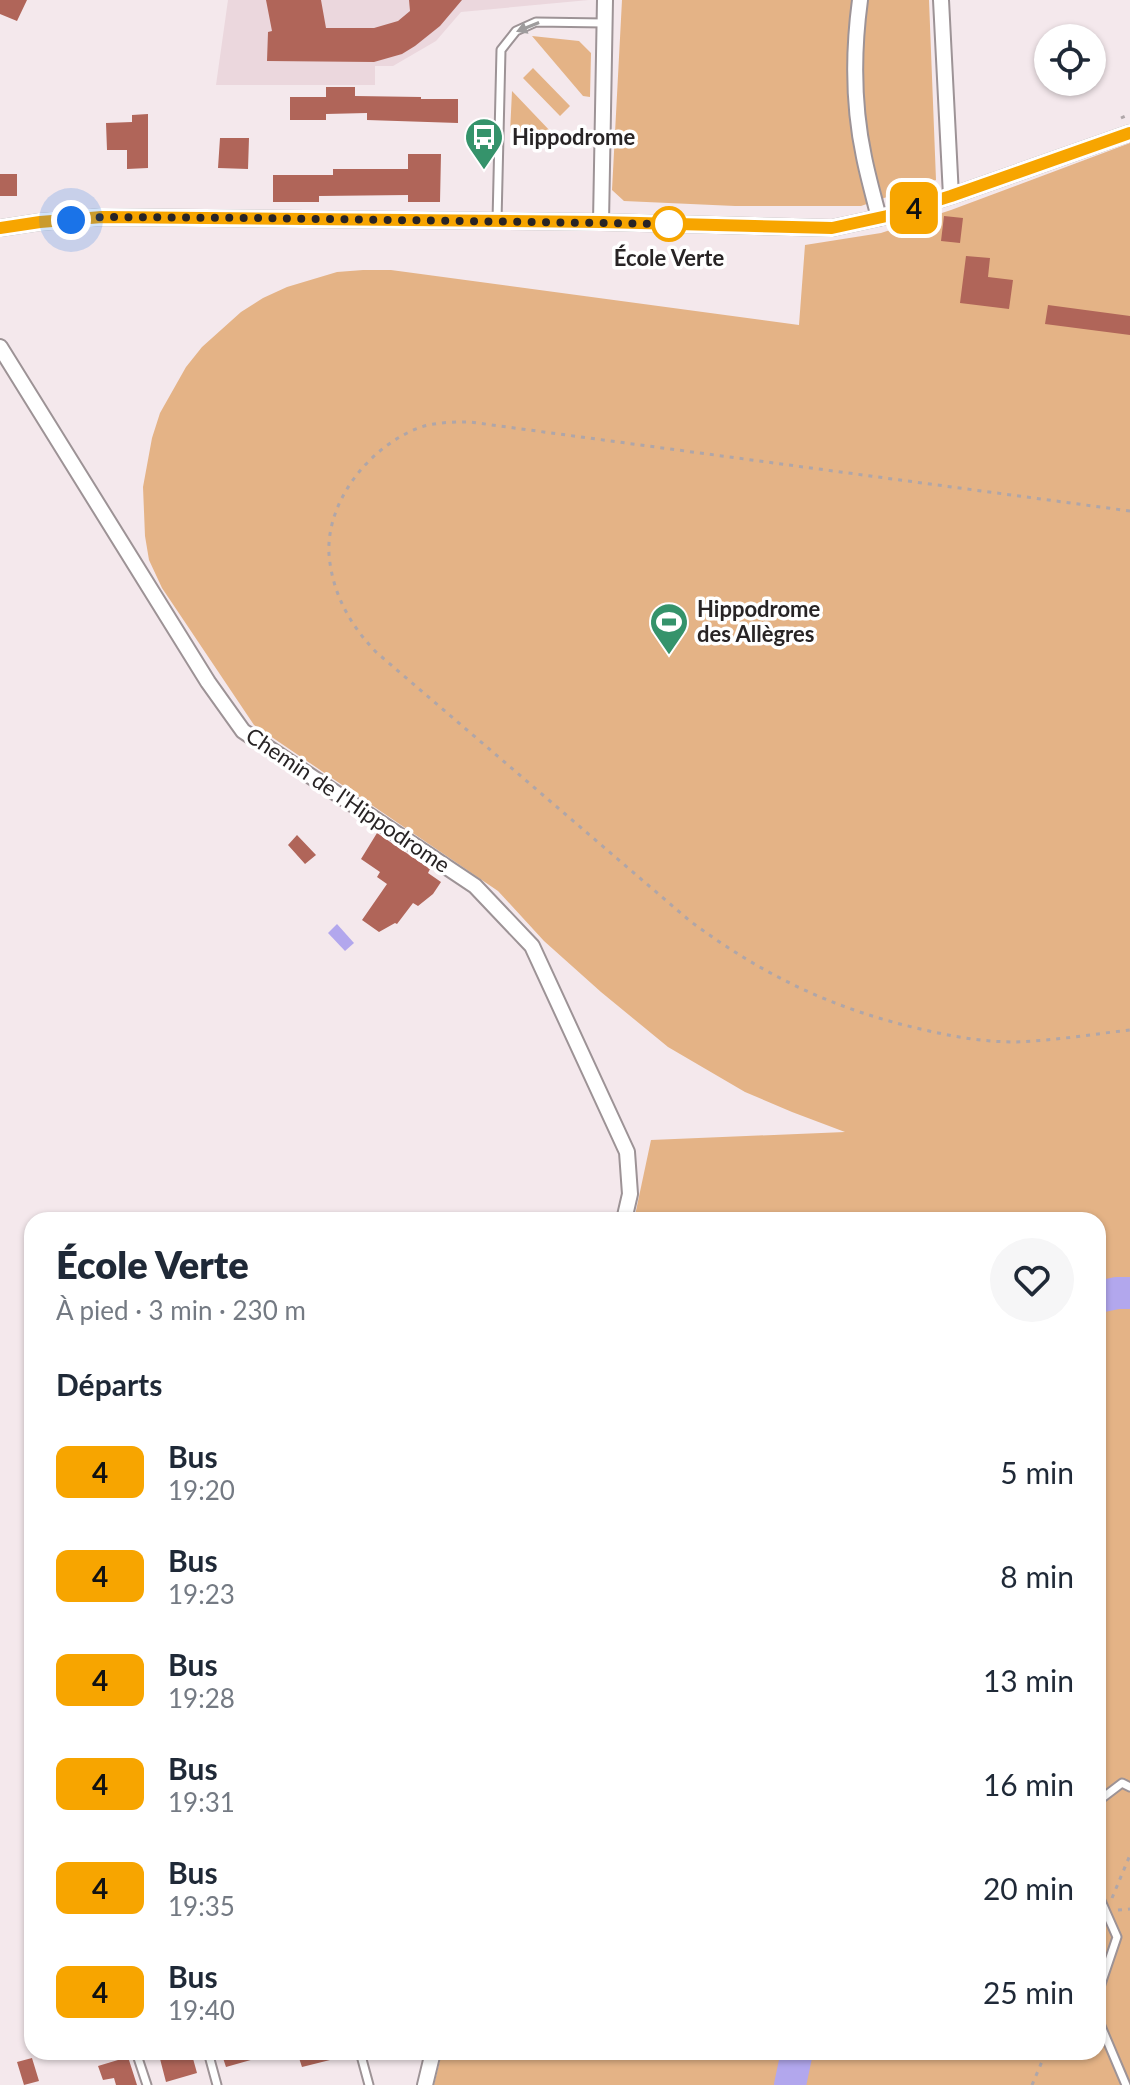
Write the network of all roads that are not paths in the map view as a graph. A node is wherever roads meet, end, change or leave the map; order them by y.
1 (605, 0) edge
2 (860, 0) edge
3 (941, 0) edge
4 (604, 23) junction
5 (1130, 133) edge
6 (951, 196) junction
7 (879, 218) junction
8 (497, 222) junction
9 (601, 222) junction
10 (0, 228) edge
11 (0, 347) edge
12 (626, 1212) edge
13 (1130, 1787) edge
14 (1106, 1795) edge
15 (1106, 1912) edge
16 (1106, 1969) edge
17 (1106, 2038) edge
18 (139, 2060) edge
19 (210, 2060) edge
20 (362, 2060) edge
21 (431, 2060) edge
22 (147, 2085) edge
23 (217, 2085) edge
24 (369, 2085) edge
25 (425, 2085) edge
26 (1126, 2085) edge

1 - 4 street
2 - 7 street
3 - 6 street
4 -> 8 lane
4 - 9 street
5 - 6 street
6 - 7 street
7 - 9 street
8 - 9 street
8 - 10 street
11 - 12 street, Chemin de l'Hippodrome
13 - 14 lane
15 - 16 lane
17 - 26 lane
18 - 22 lane
19 - 23 lane
20 - 24 lane
21 - 25 street

